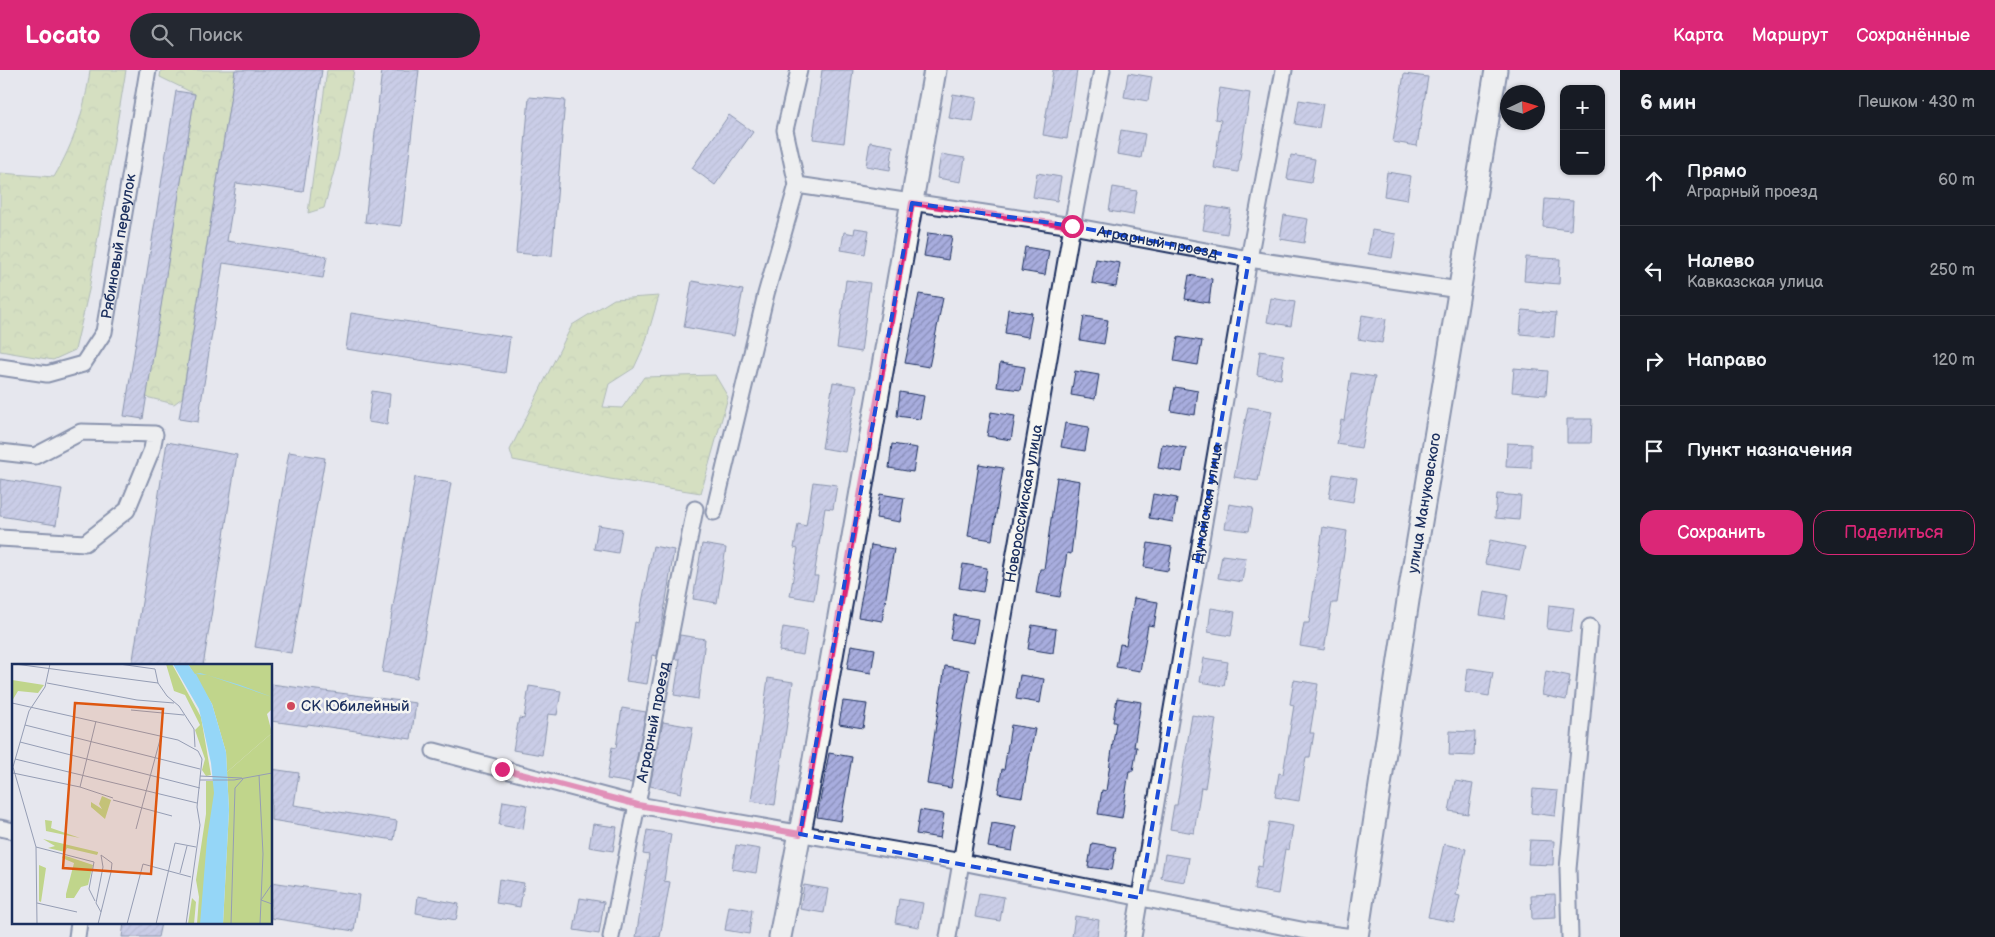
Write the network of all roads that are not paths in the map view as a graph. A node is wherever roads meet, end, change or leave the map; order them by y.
1 (148, 70) edge
2 (799, 70) edge
3 (935, 70) edge
4 (1102, 70) edge
5 (1284, 70) edge
6 (1496, 70) edge
7 (797, 185) junction
8 (912, 203) junction
9 (1072, 226) junction
10 (1249, 259) junction
11 (1459, 290) junction
12 (0, 367) edge
13 (0, 452) edge
14 (695, 509) dead end
15 (714, 512) dead end
16 (0, 538) edge
17 (1590, 627) dead end
18 (434, 751) dead end
19 (638, 805) junction
20 (800, 834) junction
21 (962, 862) junction
22 (1140, 898) junction
23 (78, 924) edge
24 (77, 937) edge
25 (611, 937) edge
26 (780, 937) edge
27 (948, 937) edge
28 (1133, 937) edge
29 (1355, 937) edge
30 (1570, 937) edge

1 - 12 street, Рябиновый переулок
2 - 7 street
3 - 8 street
4 - 9 street, Новороссийская улица
5 - 10 street, Дунайская улица
6 - 11 street, улица Мануковского
7 - 8 street, Аграрный проезд
7 - 15 street
8 - 9 street, Аграрный проезд
8 - 20 street
9 - 10 street, Аграрный проезд
9 - 21 street, Новороссийская улица
10 - 11 street, Аграрный проезд
10 - 22 street, Дунайская улица
11 - 29 street, улица Мануковского
13 - 16 street
14 - 19 street, Аграрный проезд
17 - 30 street
18 - 19 street
19 - 20 street
19 - 25 street, Аграрный проезд
20 - 21 street
20 - 26 street
21 - 22 street
21 - 27 street, Новороссийская улица
22 - 28 street, Дунайская улица
22 - 29 street
23 - 24 street

